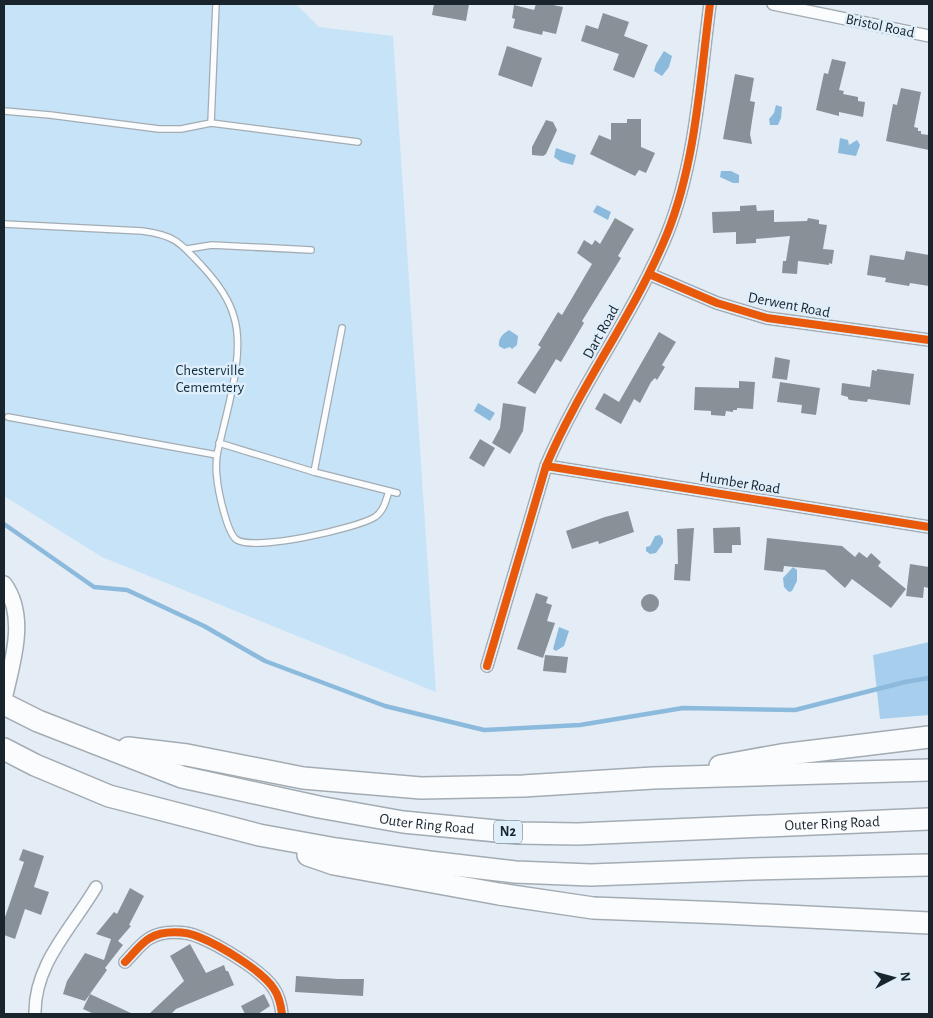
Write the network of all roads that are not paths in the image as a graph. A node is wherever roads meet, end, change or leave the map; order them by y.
1 (216, 4) edge
2 (710, 4) edge
3 (773, 4) edge
4 (929, 36) edge
5 (4, 111) edge
6 (211, 123) junction
7 (358, 142) dead end
8 (4, 224) edge
9 (187, 249) junction
10 (311, 250) dead end
11 (649, 274) junction
12 (342, 328) dead end
13 (929, 340) edge
14 (8, 417) dead end
15 (220, 443) junction
16 (217, 455) junction
17 (546, 466) junction
18 (314, 472) junction
19 (389, 491) junction
20 (397, 492) dead end
21 (929, 527) edge
22 (4, 584) edge
23 (487, 666) dead end
24 (4, 699) edge
25 (4, 704) edge
26 (929, 736) edge
27 (97, 744) junction
28 (4, 749) edge
29 (929, 770) edge
30 (653, 778) junction
31 (929, 819) edge
32 (259, 835) junction
33 (929, 865) edge
34 (96, 887) dead end
35 (929, 910) edge
36 (725, 913) junction
37 (929, 923) edge
38 (125, 962) dead end
39 (35, 1014) edge
40 (282, 1014) edge

1 - 6 lane
2 - 11 street, Dart Road
3 - 4 street, Bristol Road
5 - 6 lane
6 - 7 lane
8 - 9 lane
9 - 10 lane
9 - 15 lane
11 - 13 street, Derwent Road
11 - 17 street, Dart Road
12 - 18 lane
14 - 16 lane
15 - 16 lane
15 - 18 lane
16 - 19 lane
17 - 21 street, Humber Road
17 - 23 street, Dart Road
18 - 19 lane
19 - 20 lane
22 - 24 street
25 - 27 highway, Outer Ring Road / N2
26 - 30 highway
27 - 30 highway
27 - 31 highway, Outer Ring Road / N2
28 - 32 highway
29 - 30 highway
32 - 33 highway
32 - 36 highway
34 - 39 street
35 - 36 highway
36 - 37 highway
38 - 40 street

